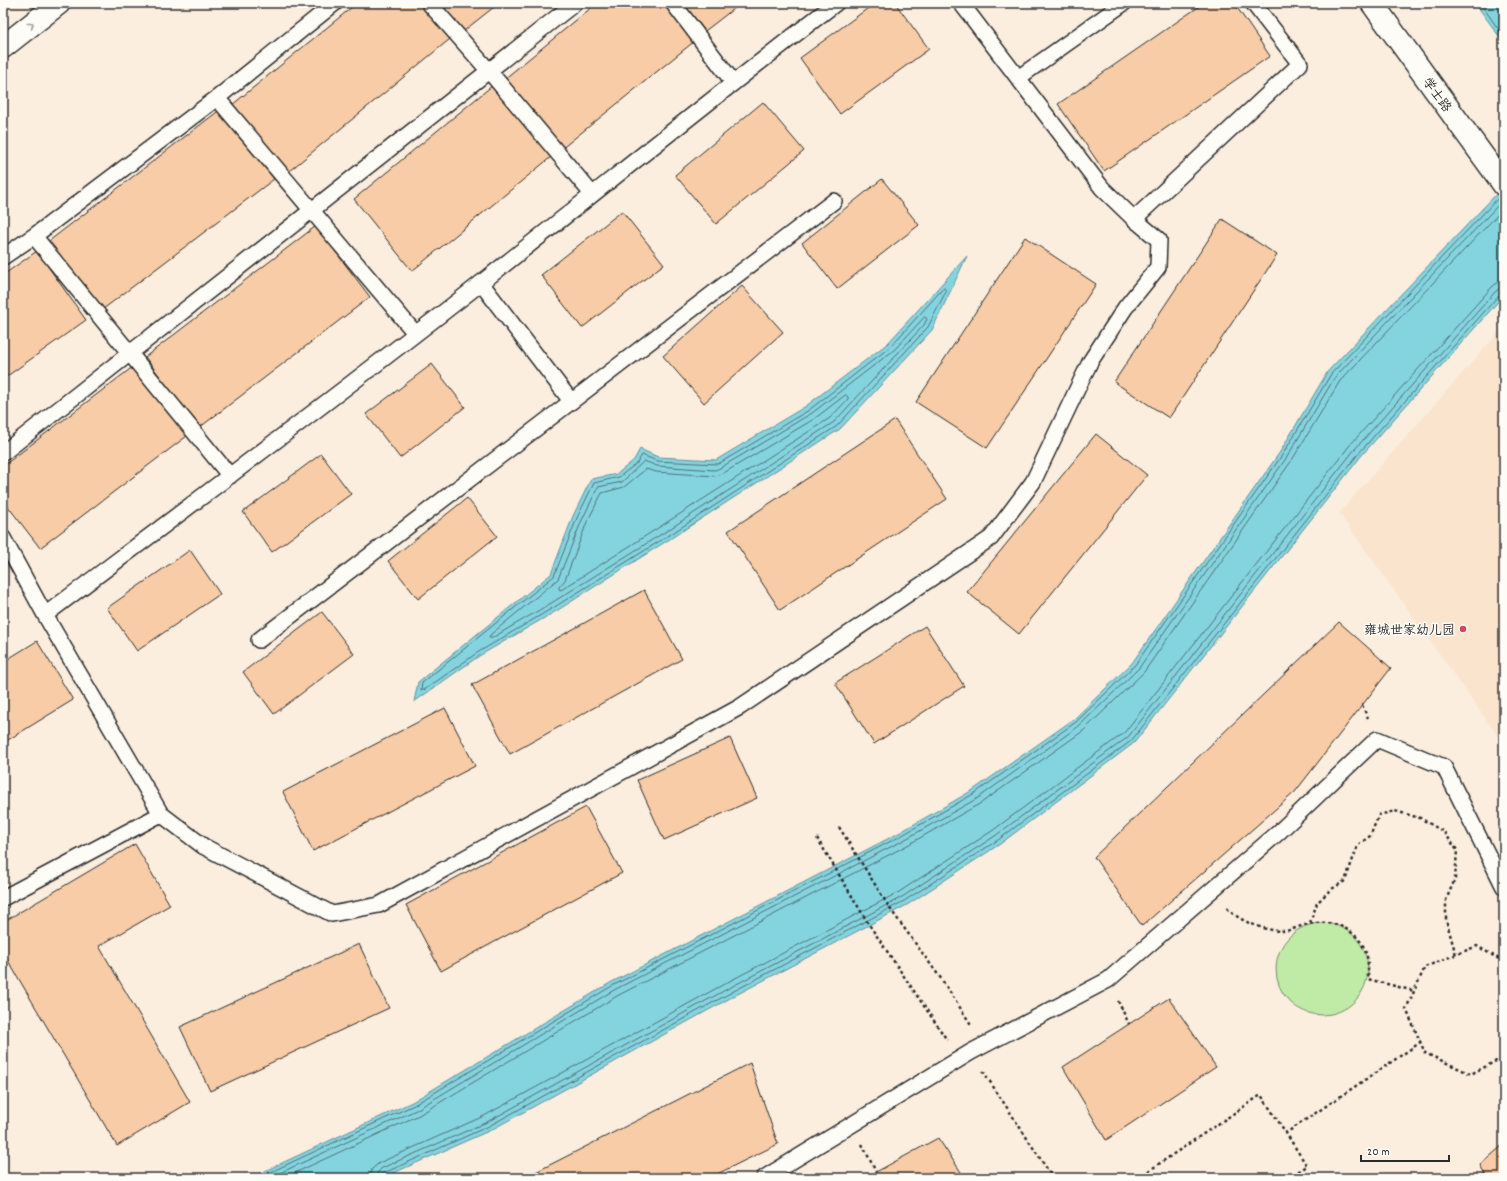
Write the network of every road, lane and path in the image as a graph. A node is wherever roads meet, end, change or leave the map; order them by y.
1 (59, 3) edge
2 (335, 3) edge
3 (429, 3) edge
4 (575, 3) edge
5 (673, 3) edge
6 (836, 3) edge
7 (961, 3) edge
8 (1124, 3) edge
9 (1253, 3) edge
10 (1372, 3) edge
11 (3, 47) edge
12 (489, 70) junction
13 (1018, 78) junction
14 (733, 82) junction
15 (217, 98) junction
16 (1504, 185) edge
17 (592, 194) junction
18 (834, 201) dead end
19 (312, 210) junction
20 (1134, 219) junction
21 (34, 236) junction
22 (3, 257) edge
23 (481, 283) junction
24 (415, 333) junction
25 (130, 353) junction
26 (571, 401) junction
27 (3, 453) edge
28 (230, 476) junction
29 (3, 538) edge
30 (45, 615) junction
31 (259, 640) dead end
32 (160, 814) junction
33 (839, 827) dead end
34 (817, 838) dead end
35 (1504, 887) edge
36 (1211, 891) junction
37 (3, 898) edge
38 (1310, 923) junction
39 (1456, 955) junction
40 (1504, 962) edge
41 (1414, 991) junction
42 (1421, 1042) junction
43 (984, 1044) junction
44 (965, 1055) junction
45 (1504, 1057) edge
46 (852, 1124) junction
47 (1286, 1133) junction
48 (876, 1172) dead end
49 (764, 1178) edge
50 (1053, 1178) edge
51 (1138, 1178) edge
52 (1288, 1178) edge

11 -> 1 street
2 - 15 lane
3 - 12 lane
4 - 12 lane
5 - 14 lane
6 - 14 lane
7 - 13 lane
8 - 13 lane
9 - 20 lane
10 - 16 street, 学士路
12 - 17 lane
12 - 19 lane
13 - 20 lane
14 - 17 lane
15 - 19 lane
15 - 21 lane
17 - 23 lane
18 - 26 lane
19 - 24 lane
19 - 25 lane
20 - 32 lane
21 - 22 lane
21 - 25 lane
23 - 24 lane
23 - 26 lane
24 - 28 lane
25 - 27 lane
25 - 28 lane
26 - 31 lane
28 - 30 lane
29 - 30 lane
30 - 32 lane
32 - 37 lane
33 - 43 path
34 - 44 path
35 - 36 lane
36 - 38 path
36 - 43 lane
38 - 39 path
38 - 41 path
39 - 40 path
39 - 41 path
41 - 42 path
42 - 45 path
42 - 47 path
43 - 44 lane
44 - 46 lane
44 - 50 path
46 - 48 path
46 - 49 lane
47 - 51 path
47 - 52 path

